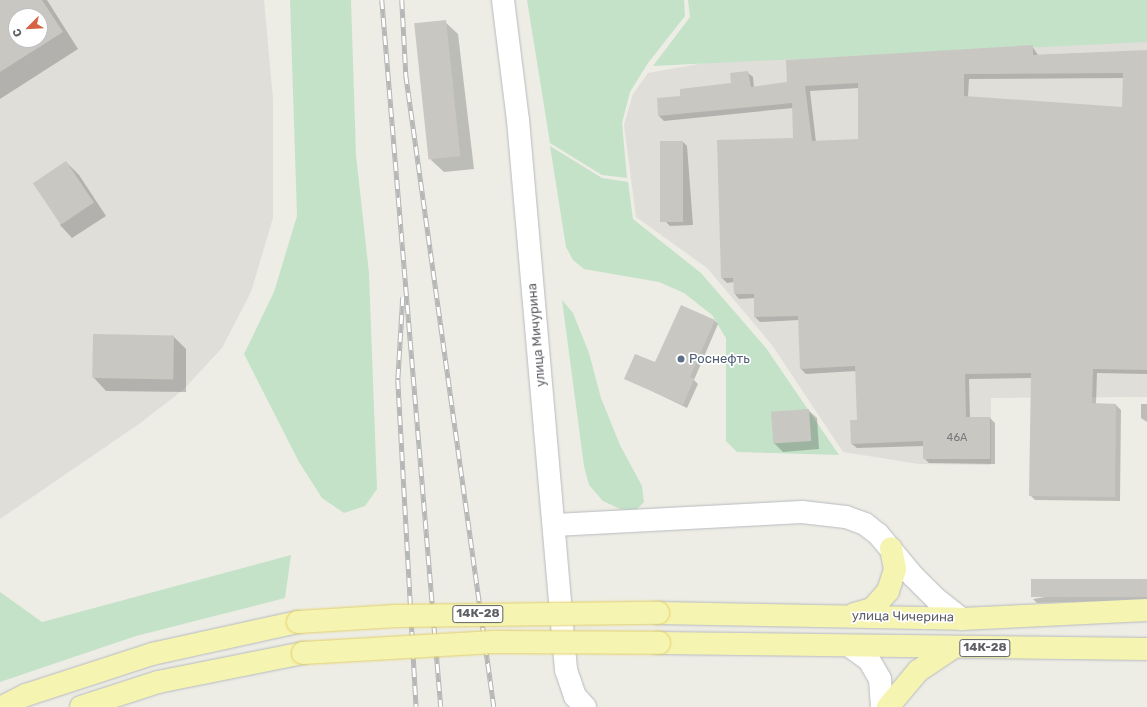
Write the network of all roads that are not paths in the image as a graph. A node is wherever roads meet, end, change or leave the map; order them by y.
1 (502, 0) edge
2 (555, 525) junction
3 (891, 548) junction
4 (1147, 610) edge
5 (847, 616) junction
6 (962, 619) junction
7 (851, 646) junction
8 (954, 647) junction
9 (1147, 649) edge
10 (2, 707) edge
11 (81, 707) edge
12 (585, 707) edge
13 (882, 707) edge
14 (888, 707) edge

1 - 2 main road, улица Мичурина
2 - 3 main road
2 - 12 main road, улица Мичурина
3 - 5 main road
3 - 6 main road
4 - 6 main road, улица Чичерина / 14К-28
5 - 6 main road, улица Чичерина / 14К-28
5 - 10 main road, улица Чичерина / 14К-28, bridge
7 - 8 main road, 14К-28
7 - 11 main road, 14К-28, bridge
7 - 13 main road
8 - 9 main road, 14К-28
8 - 14 main road

